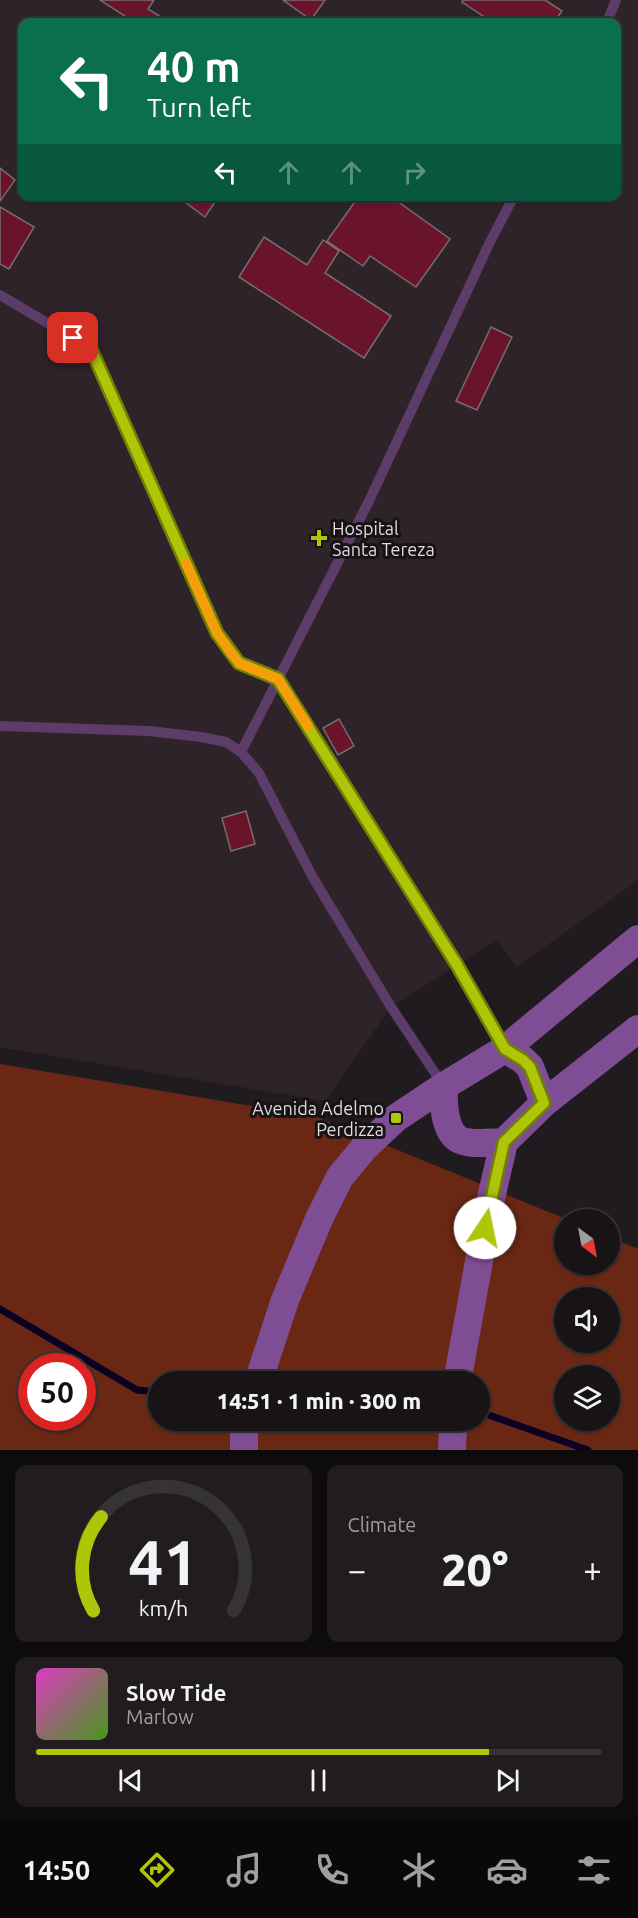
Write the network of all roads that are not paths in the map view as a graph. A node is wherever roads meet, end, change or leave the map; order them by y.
1 (616, 0) edge
2 (609, 18) edge
3 (511, 201) edge
4 (0, 295) edge
5 (278, 679) junction
6 (0, 726) edge
7 (241, 752) junction
8 (638, 939) edge
9 (638, 1029) edge
10 (505, 1049) junction
11 (444, 1086) junction
12 (544, 1103) junction
13 (504, 1142) junction
14 (261, 1371) edge
15 (460, 1371) edge

1 - 2 lane
3 - 5 lane
4 - 5 lane
5 - 7 lane
5 - 10 lane
6 - 7 lane
7 - 11 lane
8 - 10 main road
9 - 12 main road
10 - 11 main road
10 - 12 main road
11 - 13 main road
11 - 14 main road
12 - 13 main road
13 - 15 main road

